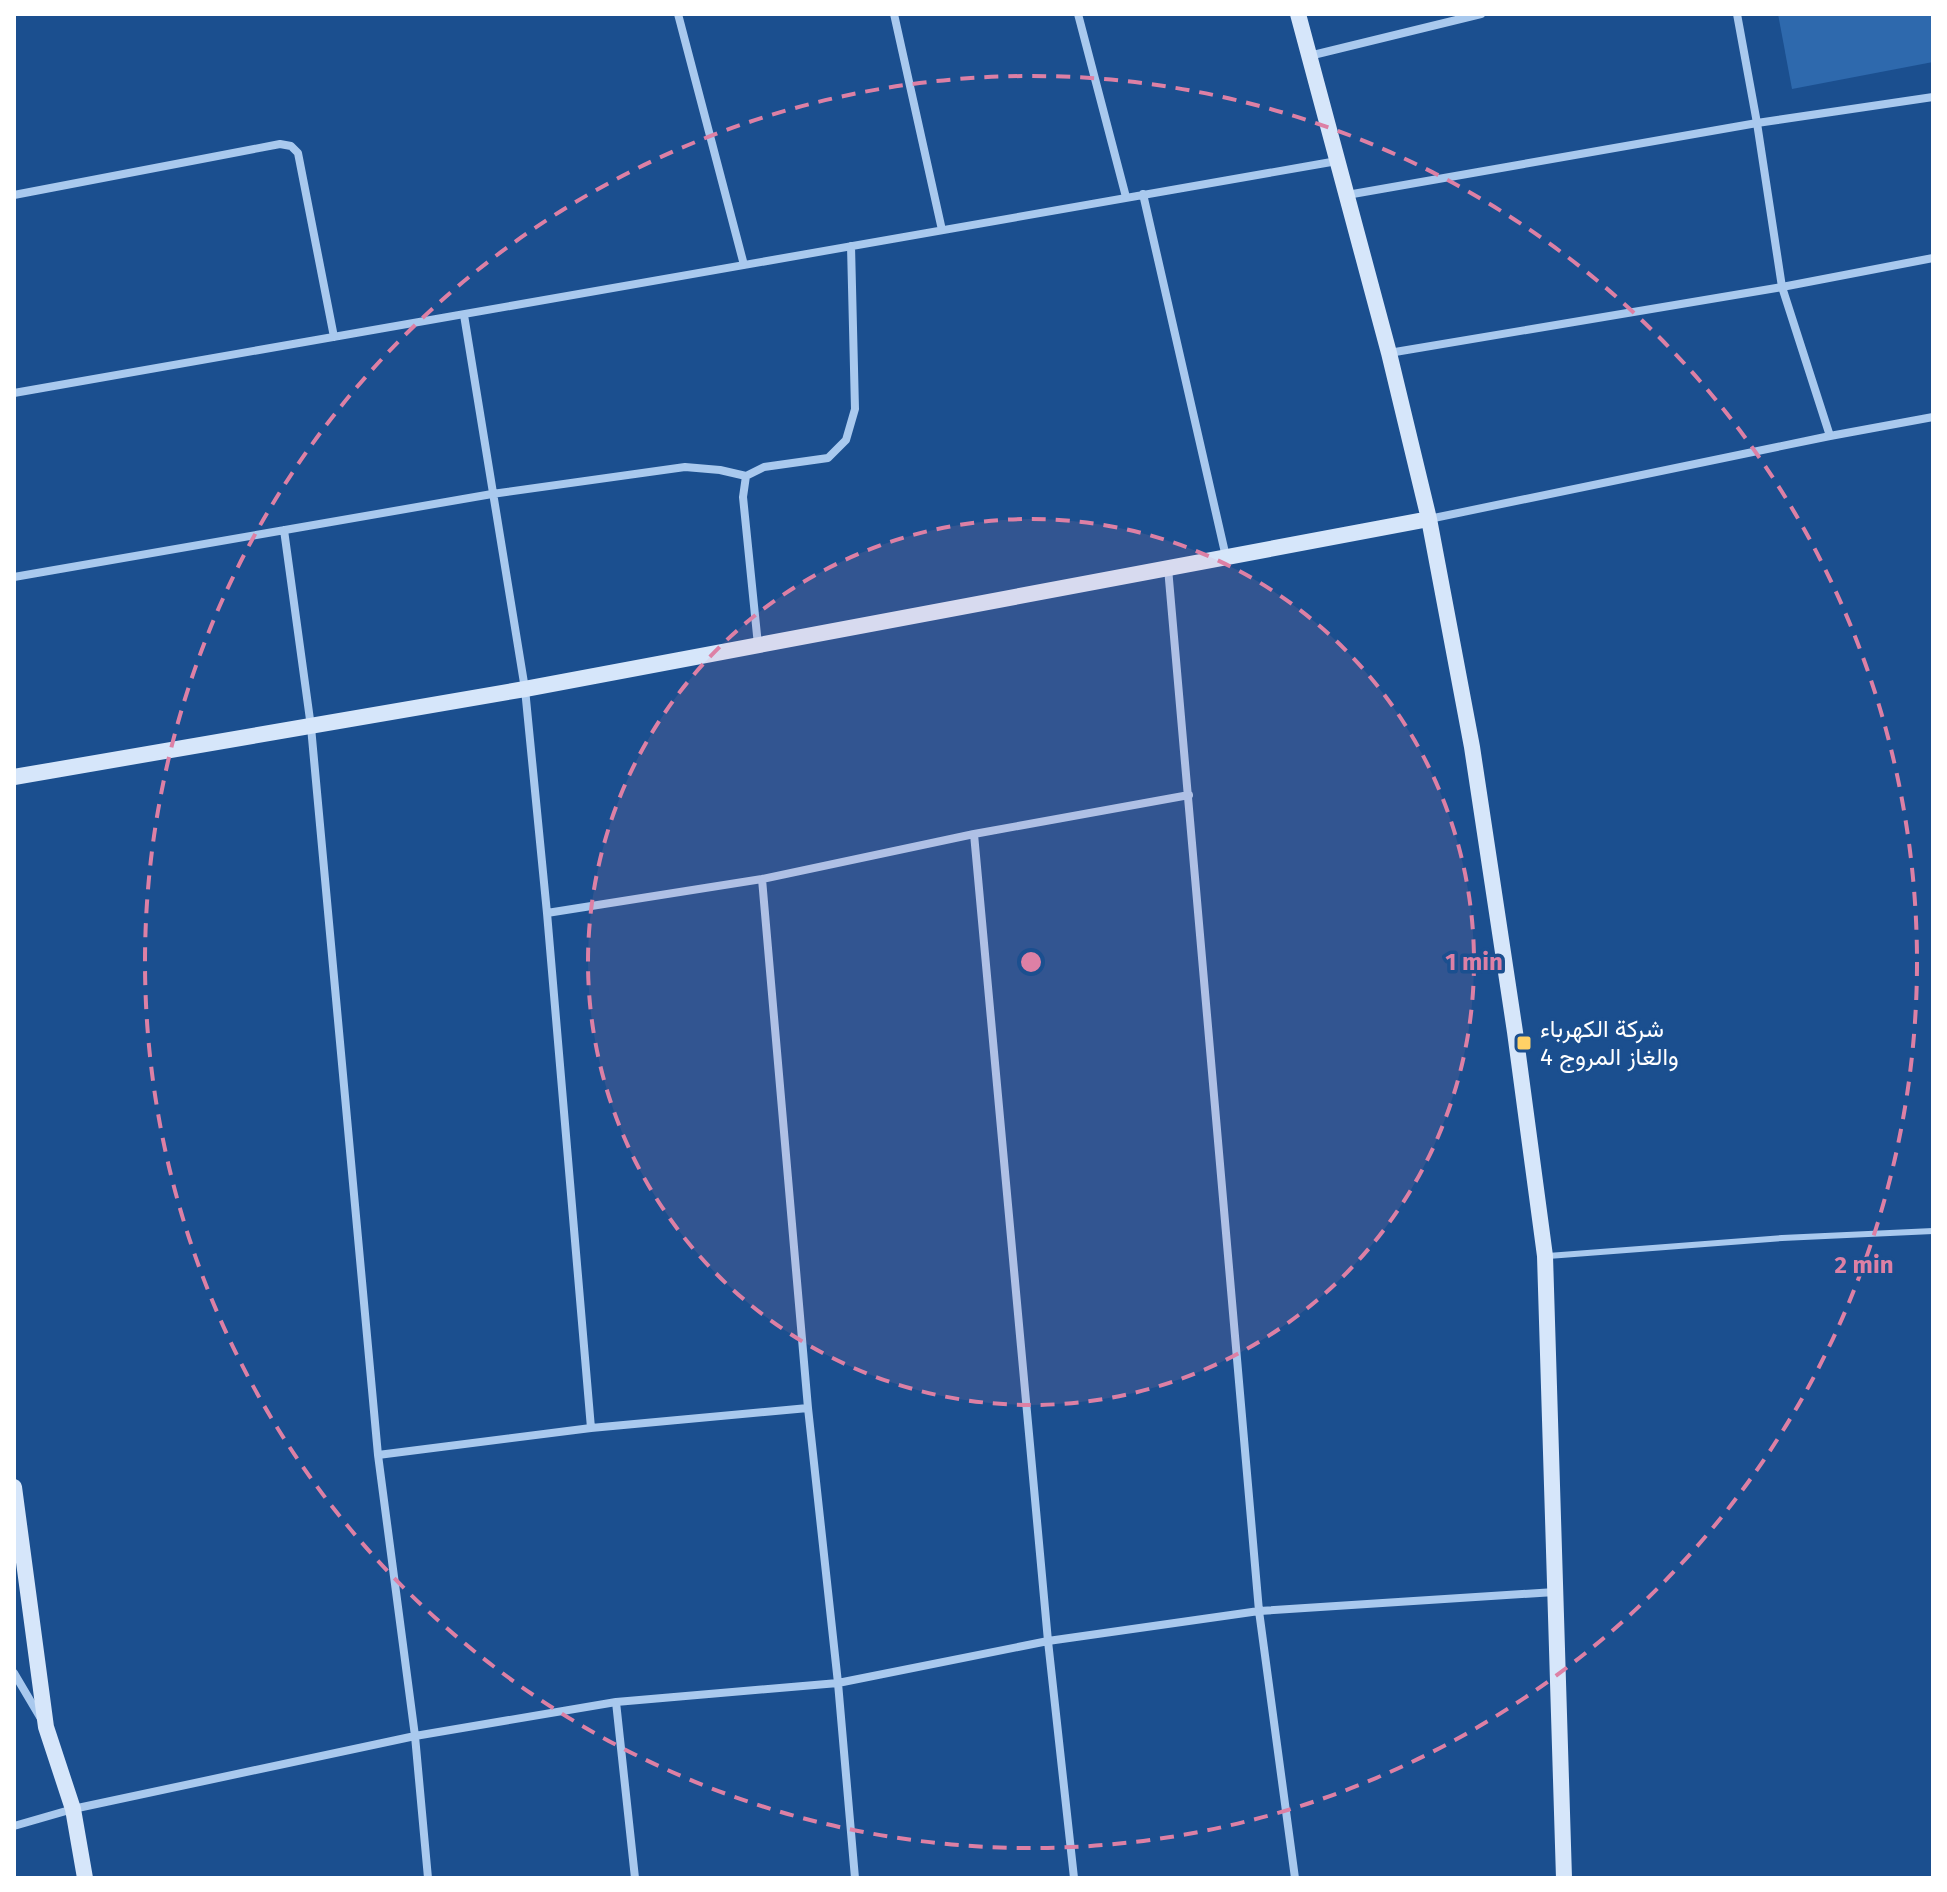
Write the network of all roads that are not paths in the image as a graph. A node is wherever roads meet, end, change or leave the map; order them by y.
1 (678, 14) edge
2 (894, 14) edge
3 (1078, 14) edge
4 (1298, 14) edge
5 (1481, 14) edge
6 (1737, 14) edge
7 (1309, 56) junction
8 (1933, 97) edge
9 (1757, 123) junction
10 (1338, 160) junction
11 (1143, 194) junction
12 (14, 195) edge
13 (1347, 195) junction
14 (1126, 197) junction
15 (942, 230) junction
16 (851, 246) junction
17 (1933, 258) edge
18 (744, 265) junction
19 (1782, 287) junction
20 (464, 315) junction
21 (334, 337) junction
22 (1389, 353) junction
23 (14, 393) edge
24 (1933, 417) edge
25 (1830, 436) junction
26 (746, 476) junction
27 (492, 494) junction
28 (1429, 519) junction
29 (284, 530) junction
30 (1226, 557) junction
31 (1168, 568) junction
32 (14, 577) edge
33 (758, 645) junction
34 (525, 689) junction
35 (311, 727) junction
36 (14, 777) edge
37 (1189, 795) junction
38 (974, 834) junction
39 (762, 879) junction
40 (547, 913) junction
41 (1933, 1231) edge
42 (1545, 1256) junction
43 (808, 1408) junction
44 (591, 1428) junction
45 (378, 1455) junction
46 (14, 1487) edge
47 (1555, 1592) junction
48 (1259, 1611) junction
49 (1048, 1641) junction
50 (14, 1673) edge
51 (838, 1683) junction
52 (616, 1702) junction
53 (46, 1727) junction
54 (415, 1736) junction
55 (73, 1809) junction
56 (14, 1826) edge
57 (1565, 1875) edge
58 (85, 1878) edge
59 (428, 1878) edge
60 (635, 1878) edge
61 (855, 1878) edge
62 (1074, 1878) edge
63 (1295, 1878) edge

1 - 18 street
2 - 15 street
3 - 14 street
4 - 7 street
5 - 7 street
6 - 9 street
7 - 10 street
8 - 9 street
9 - 13 street
9 - 19 street
10 - 11 street
10 - 13 street
11 - 14 street
11 - 30 street
12 - 21 street
13 - 22 street
14 - 15 street
15 - 16 street
16 - 18 street
16 - 26 street
17 - 19 street
18 - 20 street
19 - 22 street
19 - 25 street
20 - 21 street
20 - 27 street
21 - 23 street
22 - 28 street
24 - 25 street
25 - 28 street
26 - 27 street
26 - 33 street
27 - 29 street
27 - 34 street
28 - 30 street
28 - 42 street
29 - 32 street
29 - 35 street
30 - 31 street
31 - 33 street
31 - 37 street
33 - 34 street
34 - 35 street
34 - 40 street
35 - 36 street
35 - 45 street
37 - 38 street
37 - 48 street
38 - 39 street
38 - 49 street
39 - 40 street
39 - 43 street
40 - 44 street
41 - 42 lane
42 - 47 street
43 - 44 street
43 - 51 street
44 - 45 street
45 - 54 street
46 - 53 street
47 - 48 street
47 - 57 street
48 - 49 street
48 - 63 street
49 - 51 street
49 - 62 street
50 - 53 street
51 - 52 street
51 - 61 street
52 - 54 street
52 - 60 street
53 - 55 street
54 - 55 street
54 - 59 street
55 - 56 street
55 - 58 street

